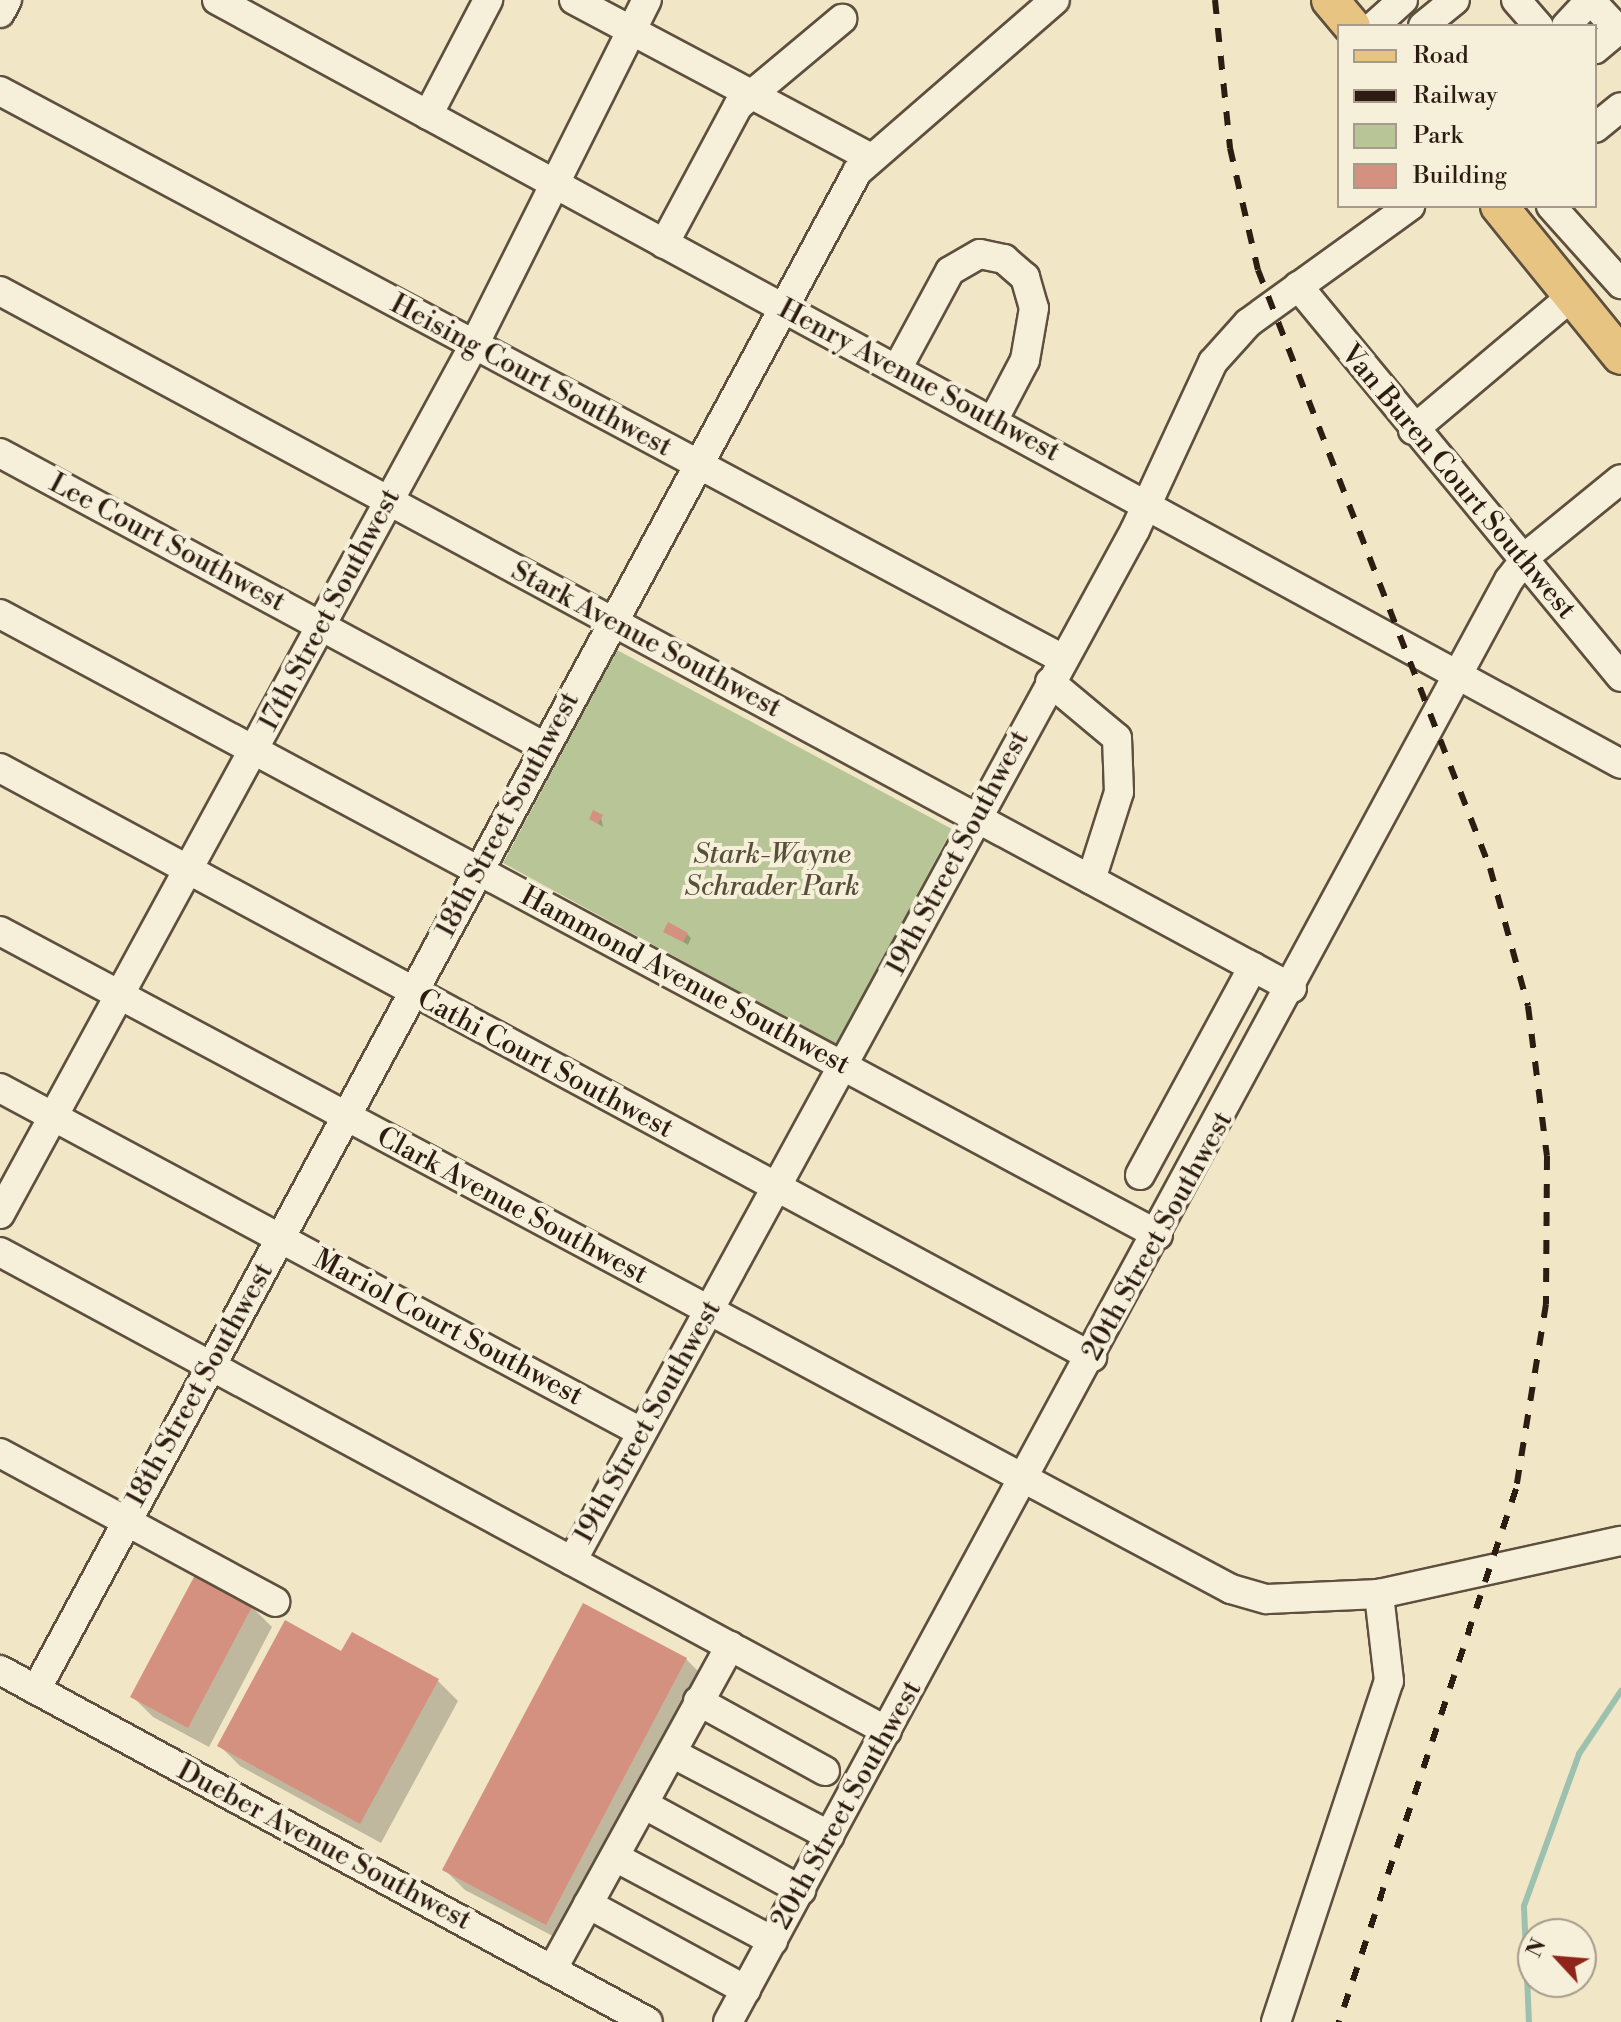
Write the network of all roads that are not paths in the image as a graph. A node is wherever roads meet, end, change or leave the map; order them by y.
1 (7, 0) edge
2 (217, 0) edge
3 (488, 0) edge
4 (574, 0) edge
5 (647, 0) edge
6 (1055, 0) edge
7 (1330, 0) edge
8 (1455, 0) edge
9 (1516, 0) edge
10 (1399, 1) edge
11 (1592, 2) edge
12 (0, 13) edge
13 (842, 19) dead end
14 (1350, 24) edge
15 (1376, 24) edge
16 (1425, 24) edge
17 (1537, 24) edge
18 (1568, 24) edge
19 (631, 30) junction
20 (1597, 47) edge
21 (0, 91) edge
22 (751, 95) junction
23 (1621, 107) edge
24 (428, 115) junction
25 (1597, 126) edge
26 (868, 156) junction
27 (553, 183) junction
28 (1407, 208) edge
29 (1501, 208) edge
30 (1553, 208) edge
31 (664, 244) junction
32 (1621, 284) edge
33 (1298, 286) junction
34 (0, 291) edge
35 (1572, 296) junction
36 (783, 308) junction
37 (474, 345) junction
38 (1621, 356) edge
39 (897, 369) junction
40 (993, 421) junction
41 (1413, 430) junction
42 (0, 453) edge
43 (698, 465) junction
44 (1621, 479) edge
45 (389, 502) junction
46 (1148, 504) junction
47 (1523, 560) junction
48 (0, 614) edge
49 (612, 621) junction
50 (322, 627) junction
51 (1057, 671) junction
52 (1459, 675) junction
53 (1621, 677) edge
54 (545, 747) junction
55 (256, 748) junction
56 (1621, 764) edge
57 (0, 768) edge
58 (977, 818) junction
59 (187, 870) junction
60 (479, 870) junction
61 (1091, 880) junction
62 (0, 931) edge
63 (1253, 967) junction
64 (1292, 988) junction
65 (413, 994) junction
66 (119, 995) junction
67 (843, 1066) junction
68 (0, 1088) edge
69 (53, 1117) junction
70 (347, 1117) junction
71 (1161, 1136) junction
72 (1200, 1158) junction
73 (1140, 1175) dead end
74 (776, 1189) junction
75 (0, 1214) edge
76 (1158, 1235) junction
77 (281, 1238) junction
78 (0, 1252) edge
79 (708, 1311) junction
80 (1092, 1357) junction
81 (211, 1365) junction
82 (641, 1432) junction
83 (0, 1453) edge
84 (1024, 1482) junction
85 (125, 1523) junction
86 (1621, 1541) edge
87 (572, 1561) junction
88 (1379, 1594) junction
89 (275, 1602) dead end
90 (730, 1646) junction
91 (0, 1670) edge
92 (36, 1690) junction
93 (698, 1701) junction
94 (887, 1731) junction
95 (672, 1753) junction
96 (825, 1771) dead end
97 (645, 1805) junction
98 (830, 1836) junction
99 (615, 1857) junction
100 (801, 1890) junction
101 (588, 1904) junction
102 (773, 1941) junction
103 (552, 1970) junction
104 (746, 1990) junction
105 (648, 2022) edge
106 (728, 2022) edge
107 (1276, 2022) edge

1 - 12 street
2 - 24 street, Henry Avenue Southwest
3 - 24 street
4 - 19 street
5 - 19 street, 17th Street Southwest
6 - 26 street, 18th Street Southwest
7 - 14 main road
8 - 16 street
9 - 17 street
10 - 15 street
11 - 18 street
11 - 20 street
13 - 22 street
19 - 22 street
19 - 27 street, 17th Street Southwest
21 - 37 street, Heising Court Southwest
22 - 26 street
22 - 31 street
23 - 25 street
24 - 27 street, Henry Avenue Southwest
26 - 36 street, 18th Street Southwest
27 - 31 street, Henry Avenue Southwest
27 - 37 street, 17th Street Southwest
28 - 33 street, 19th Street Southwest
29 - 35 main road
30 - 32 street
31 - 36 street, Henry Avenue Southwest
33 - 41 street, Van Buren Court Southwest
33 - 46 street, 19th Street Southwest
34 - 45 street, Stark Avenue Southwest
35 - 38 main road
35 - 41 street
36 - 39 street, Henry Avenue Southwest
36 - 43 street, 18th Street Southwest
37 - 43 street, Heising Court Southwest
37 - 45 street, 17th Street Southwest
39 - 40 street, Henry Avenue Southwest
39 - 40 street
40 - 46 street, Henry Avenue Southwest
41 - 47 street, Van Buren Court Southwest
42 - 50 street, Lee Court Southwest
43 - 49 street, 18th Street Southwest
43 - 51 street, Heising Court Southwest
44 - 47 street, 20th Street Southwest
45 - 49 street, Stark Avenue Southwest
45 - 50 street, 17th Street Southwest
46 - 51 street, 19th Street Southwest
46 - 52 street, Henry Avenue Southwest
47 - 52 street, 20th Street Southwest
47 - 53 street, Van Buren Court Southwest
48 - 55 street, Hammond Avenue Southwest
49 - 54 street, 18th Street Southwest
49 - 58 street, Stark Avenue Southwest
50 - 54 street, Lee Court Southwest
50 - 55 street, 17th Street Southwest
51 - 58 street, 19th Street Southwest
51 - 61 street, Heising Court Southwest
52 - 56 street, Henry Avenue Southwest
52 - 64 street, 20th Street Southwest
54 - 60 street, 18th Street Southwest
55 - 59 street, 17th Street Southwest
55 - 60 street, Hammond Avenue Southwest
57 - 59 street, Cathi Court Southwest
58 - 61 street, Stark Avenue Southwest
58 - 67 street, 19th Street Southwest
59 - 65 street, Cathi Court Southwest
59 - 66 street, 17th Street Southwest
60 - 65 street, 18th Street Southwest
60 - 67 street, Hammond Avenue Southwest
61 - 63 street, Stark Avenue Southwest
62 - 66 street, Clark Avenue Southwest
63 - 64 street, Stark Avenue Southwest
63 - 71 street
64 - 72 street, 20th Street Southwest
65 - 70 street, 18th Street Southwest
65 - 74 street, Cathi Court Southwest
66 - 69 street, 17th Street Southwest
66 - 70 street, Clark Avenue Southwest
67 - 74 street, 19th Street Southwest
67 - 76 street, Hammond Avenue Southwest
68 - 69 street, Mariol Court Southwest
69 - 75 street, 17th Street Southwest
69 - 77 street, Mariol Court Southwest
70 - 77 street, 18th Street Southwest
70 - 79 street, Clark Avenue Southwest
71 - 72 street
71 - 73 street
72 - 76 street, 20th Street Southwest
74 - 79 street, 19th Street Southwest
74 - 80 street, Cathi Court Southwest
76 - 80 street, 20th Street Southwest
77 - 81 street, 18th Street Southwest
77 - 82 street, Mariol Court Southwest
78 - 81 street
79 - 82 street, 19th Street Southwest
79 - 84 street, Clark Avenue Southwest
80 - 84 street, 20th Street Southwest
81 - 85 street, 18th Street Southwest
81 - 87 street
82 - 87 street, 19th Street Southwest
83 - 85 street
84 - 88 street, Clark Avenue Southwest
84 - 94 street, 20th Street Southwest
85 - 89 street
85 - 92 street, 18th Street Southwest
86 - 88 street, Clark Avenue Southwest
87 - 90 street
88 - 107 street
90 - 93 street
90 - 94 street
91 - 92 street, Dueber Avenue Southwest
92 - 103 street, Dueber Avenue Southwest
93 - 95 street
93 - 96 street
94 - 98 street, 20th Street Southwest
95 - 97 street
95 - 98 street
97 - 99 street
97 - 100 street
98 - 100 street, 20th Street Southwest
99 - 101 street
99 - 102 street
100 - 102 street, 20th Street Southwest
101 - 103 street
101 - 104 street
102 - 104 street, 20th Street Southwest
103 - 105 street, Dueber Avenue Southwest
104 - 106 street, 20th Street Southwest

